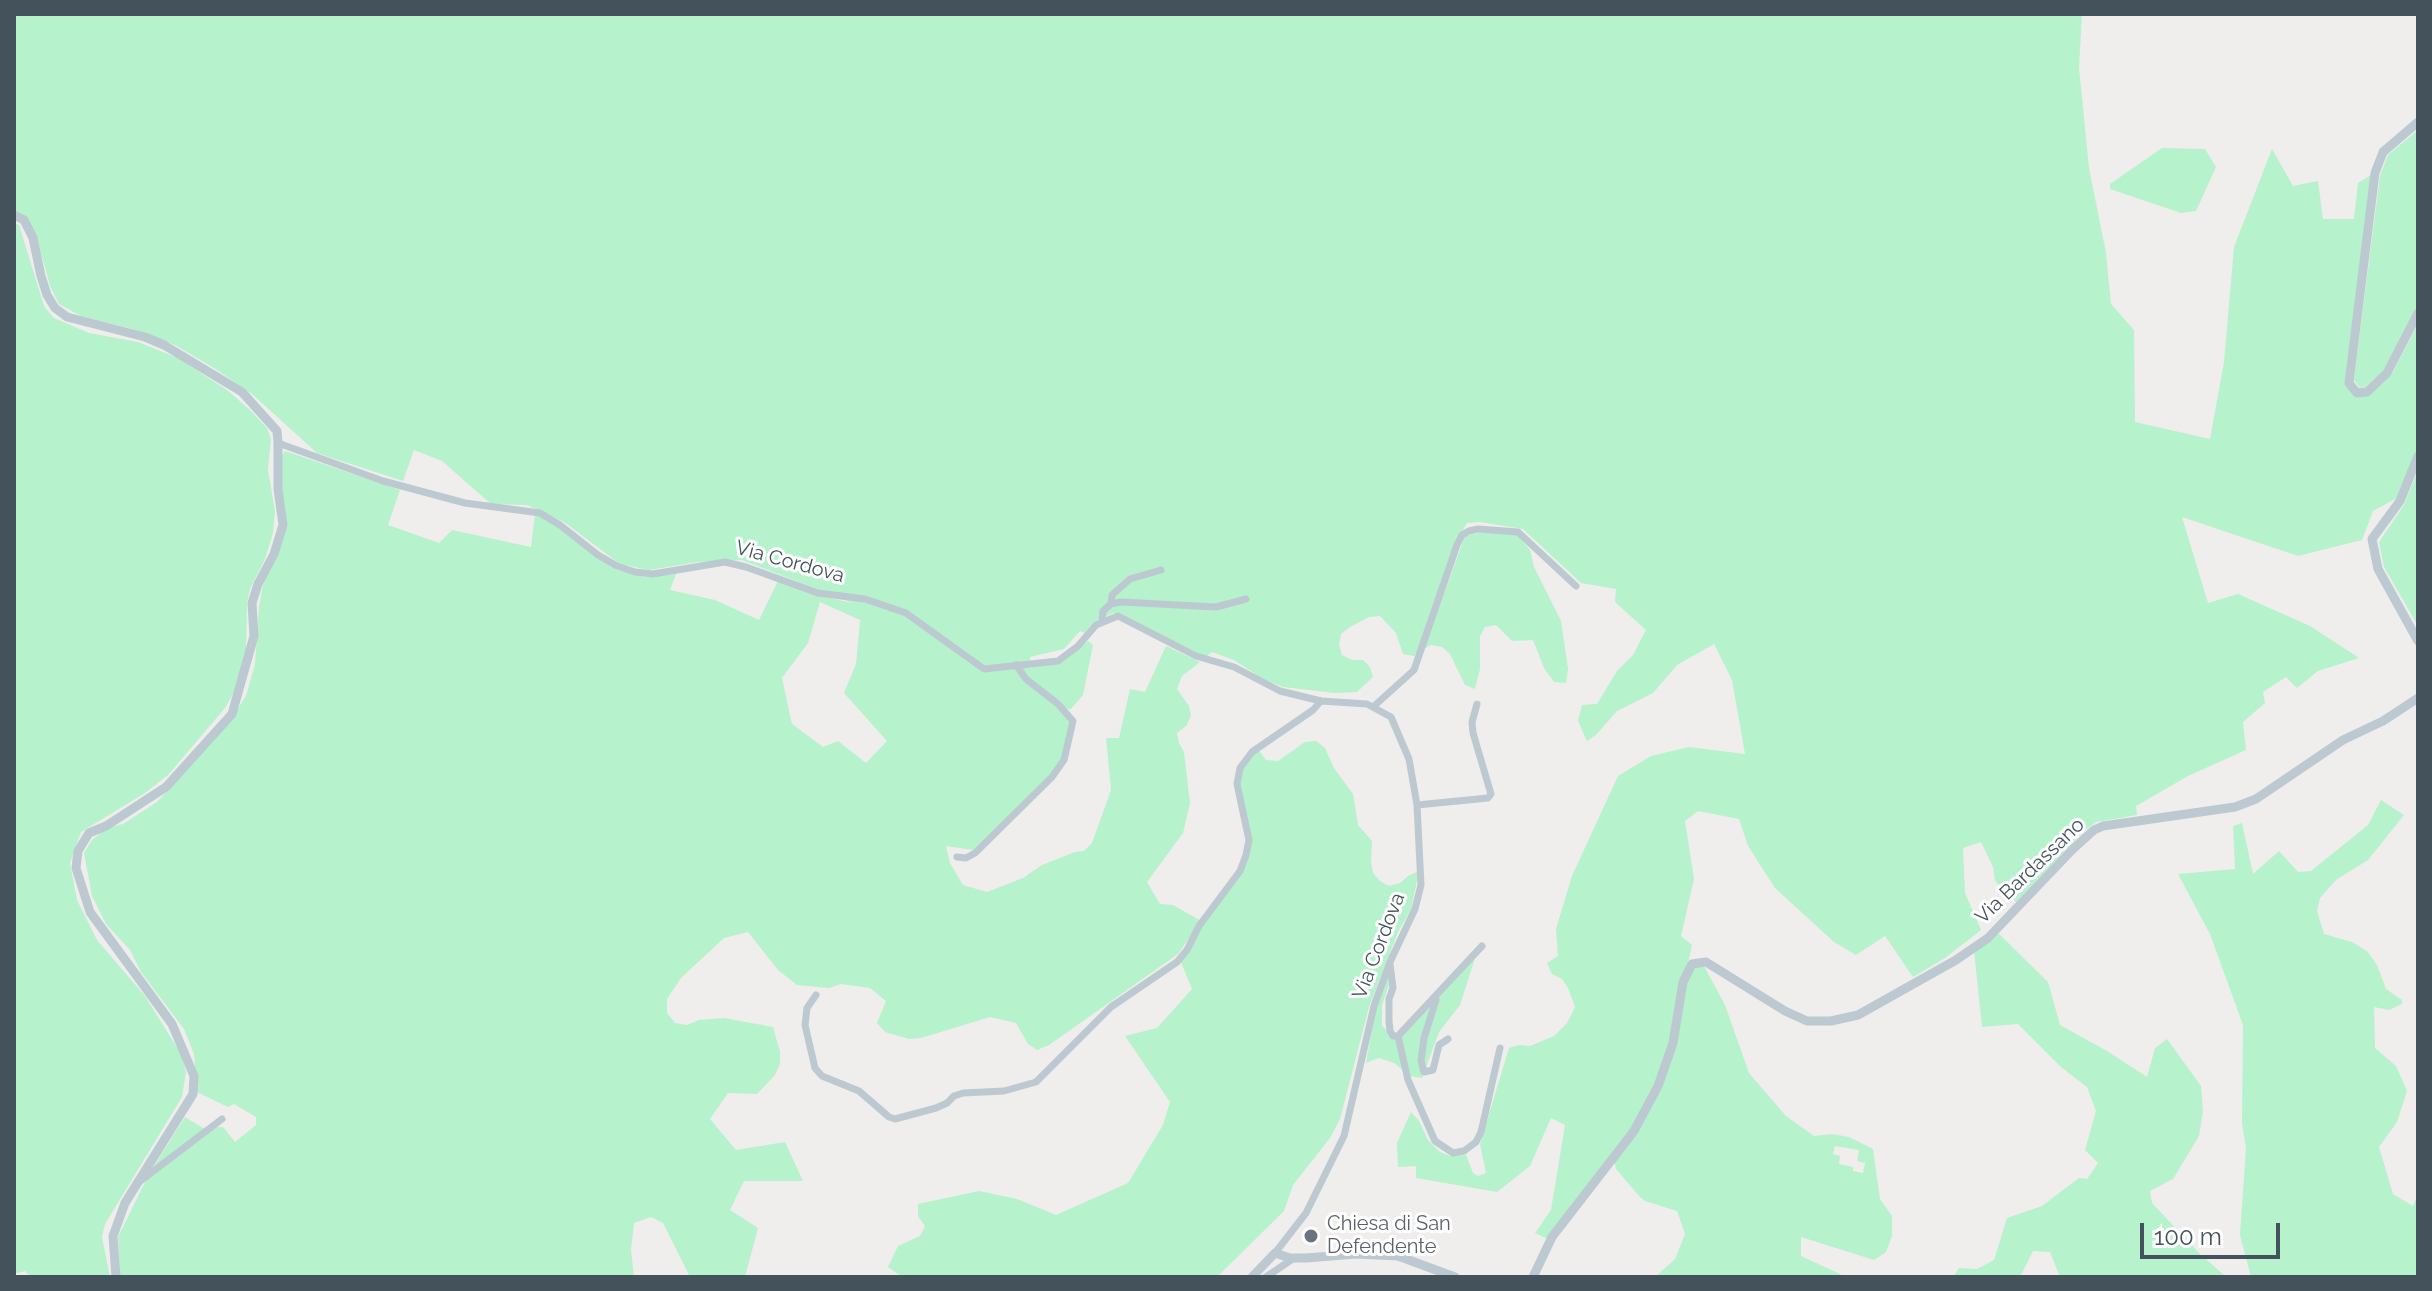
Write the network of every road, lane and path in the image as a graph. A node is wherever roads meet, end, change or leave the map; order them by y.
1 (2418, 122) edge
2 (14, 215) edge
3 (2418, 313) edge
4 (278, 443) junction
5 (2418, 456) edge
6 (1161, 570) dead end
7 (1576, 586) dead end
8 (1246, 599) dead end
9 (1111, 604) junction
10 (1102, 621) junction
11 (2418, 641) edge
12 (1016, 665) junction
13 (2418, 698) edge
14 (1321, 701) junction
15 (1477, 704) dead end
16 (1373, 707) junction
17 (1417, 805) junction
18 (957, 857) dead end
19 (1482, 946) dead end
20 (1390, 962) junction
21 (816, 995) dead end
22 (1438, 995) junction
23 (1398, 1036) junction
24 (1448, 1039) dead end
25 (1500, 1048) dead end
26 (222, 1119) dead end
27 (138, 1184) junction
28 (1275, 1253) junction
29 (1294, 1258) junction
30 (116, 1277) edge
31 (1252, 1277) edge
32 (1266, 1277) edge
33 (1455, 1277) edge
34 (1533, 1277) edge

1 - 3 street
2 - 4 street
4 - 12 street, Via Cordova
4 - 27 street
5 - 11 street
6 - 9 street, Via Cordova
7 - 16 street
8 - 9 street
9 - 10 street, Via Cordova
10 - 12 street, Via Cordova
10 - 14 street
12 - 18 street
13 - 34 street, Via Bardassano
14 - 16 street
14 - 21 street
15 - 17 street
16 - 17 street, Via Cordova
17 - 20 street, Via Cordova
19 - 22 street
20 - 23 street
20 - 28 street, Via Cordova
22 - 23 street
22 - 24 street
23 - 25 street
26 - 27 street
27 - 30 street
28 - 29 street
28 - 31 street
29 - 32 street
29 - 33 street

